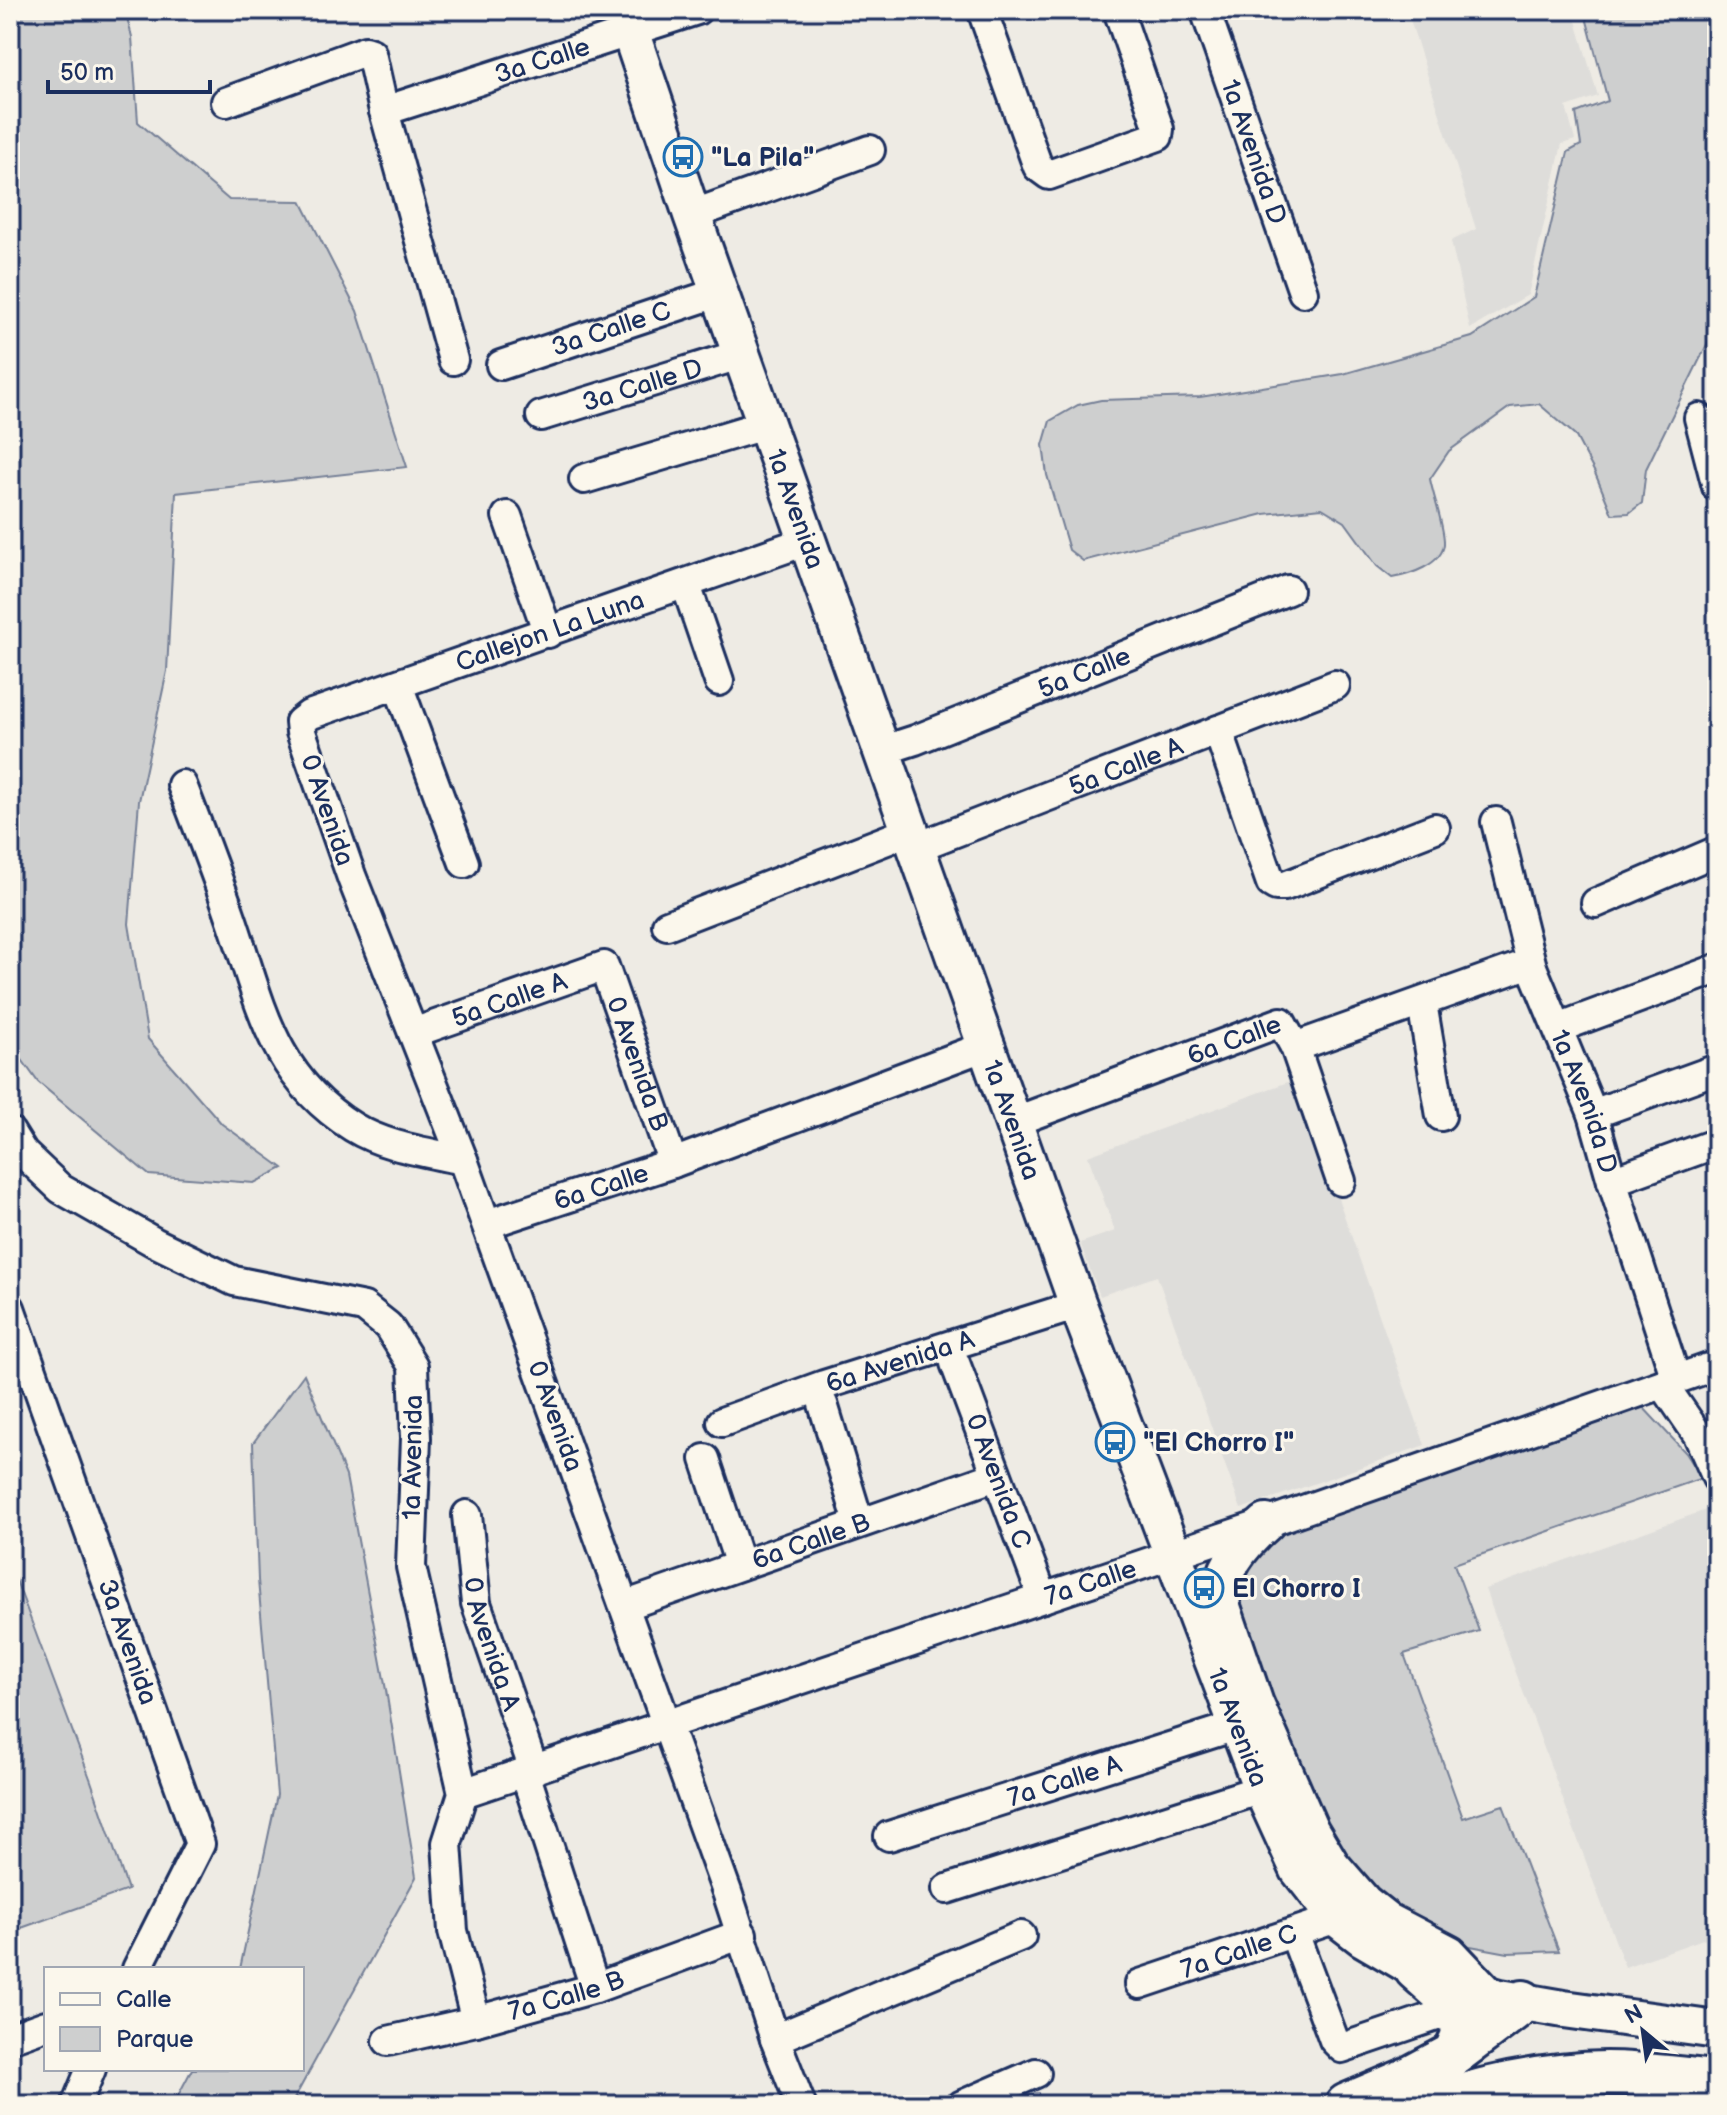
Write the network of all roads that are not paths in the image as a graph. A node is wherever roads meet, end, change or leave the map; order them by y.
1 (697, 10) edge
2 (982, 10) edge
3 (1118, 10) edge
4 (1205, 10) edge
5 (626, 21) edge
6 (226, 102) dead end
7 (384, 111) junction
8 (870, 150) dead end
9 (692, 215) junction
10 (720, 292) junction
11 (1303, 292) dead end
12 (742, 354) junction
13 (453, 360) dead end
14 (501, 365) dead end
15 (541, 416) dead end
16 (1699, 418) dead end
17 (767, 424) junction
18 (584, 479) dead end
19 (1717, 487) edge
20 (507, 516) dead end
21 (809, 540) junction
22 (686, 585) junction
23 (1288, 590) dead end
24 (548, 633) junction
25 (719, 681) dead end
26 (398, 685) junction
27 (1335, 685) dead end
28 (1218, 730) junction
29 (301, 732) joint
30 (881, 751) junction
31 (182, 785) dead end
32 (1496, 822) dead end
33 (1435, 828) dead end
34 (913, 839) junction
35 (1717, 851) edge
36 (464, 863) dead end
37 (1596, 903) dead end
38 (667, 925) dead end
39 (604, 966) joint
40 (1532, 967) junction
41 (1717, 969) edge
42 (1422, 1003) junction
43 (1558, 1028) junction
44 (413, 1033) junction
45 (986, 1046) junction
46 (1295, 1047) junction
47 (1717, 1069) edge
48 (1593, 1114) junction
49 (1441, 1116) dead end
50 (1013, 1122) junction
51 (10, 1132) edge
52 (1717, 1143) edge
53 (463, 1160) junction
54 (673, 1163) junction
55 (1341, 1181) dead end
56 (1612, 1181) junction
57 (487, 1224) junction
58 (1078, 1305) junction
59 (12, 1321) edge
60 (955, 1363) dead end
61 (1717, 1365) edge
62 (1670, 1382) junction
63 (823, 1404) dead end
64 (722, 1422) dead end
65 (705, 1459) dead end
66 (996, 1476) junction
67 (1717, 1478) edge
68 (467, 1515) dead end
69 (859, 1523) junction
70 (1266, 1523) junction
71 (1173, 1553) junction
72 (740, 1565) junction
73 (1043, 1598) junction
74 (624, 1606) junction
75 (667, 1725) junction
76 (1239, 1725) junction
77 (529, 1771) junction
78 (1262, 1789) junction
79 (463, 1793) junction
80 (889, 1836) dead end
81 (947, 1889) dead end
82 (1337, 1918) junction
83 (1294, 1933) junction
84 (742, 1934) junction
85 (1021, 1936) dead end
86 (138, 1967) edge
87 (1416, 1969) joint
88 (1140, 1984) dead end
89 (595, 1988) junction
90 (1490, 2002) junction
91 (476, 2021) junction
92 (44, 2026) edge
93 (1717, 2030) edge
94 (10, 2038) edge
95 (775, 2039) junction
96 (388, 2041) dead end
97 (1455, 2053) junction
98 (90, 2071) edge
99 (1036, 2073) dead end
100 (1717, 2082) edge
101 (76, 2105) edge
102 (801, 2105) edge
103 (962, 2105) edge
104 (1347, 2105) edge
105 (1431, 2105) edge

1 - 5 street, 3a Calle
2 - 3 street
4 - 11 street, 1a Avenida D
5 - 7 street, 3a Calle
5 - 9 main road, 1a Avenida
6 - 7 street
7 - 13 street
8 - 9 street
9 - 10 main road, 1a Avenida
10 - 12 main road, 1a Avenida
10 - 14 street, 3a Calle C
12 - 15 street, 3a Calle D
12 - 17 main road, 1a Avenida
16 - 19 street
17 - 18 street
17 - 21 main road, 1a Avenida
20 - 24 street
21 - 22 street, Callejon La Luna
21 - 30 main road, 1a Avenida
22 - 24 street, Callejon La Luna
22 - 25 street
23 - 30 street, 5a Calle
24 - 26 street, Callejon La Luna
26 - 29 street, Callejon La Luna
26 - 36 street
27 - 28 street, 5a Calle A
28 - 33 street
28 - 34 street, 5a Calle A
29 - 44 street, 0 Avenida
30 - 34 main road, 1a Avenida
31 - 53 street
32 - 40 street, 1a Avenida D
34 - 38 street
34 - 45 main road, 1a Avenida
35 - 37 street
39 - 44 street, 5a Calle A
39 - 54 street, 0 Avenida B
40 - 42 street, 6a Calle
40 - 43 street, 1a Avenida D
41 - 43 street
42 - 46 street, 6a Calle
42 - 49 street
43 - 48 street, 1a Avenida D
44 - 53 street, 0 Avenida
45 - 50 main road, 1a Avenida
45 - 54 street, 6a Calle
46 - 50 street, 6a Calle
46 - 55 street
47 - 48 street
48 - 56 street, 1a Avenida D
50 - 58 main road, 1a Avenida
51 - 79 street, 1a Avenida
52 - 56 street
53 - 57 street, 0 Avenida
54 - 57 street, 6a Calle
56 - 62 street, 1a Avenida D
57 - 74 street, 0 Avenida
58 - 64 street, 6a Avenida A
58 - 71 main road, 1a Avenida
59 - 86 street, 3a Avenida
60 - 66 street, 0 Avenida C
61 - 62 street, 7a Calle
62 - 67 street, 1a Avenida D
62 - 70 street, 7a Calle
63 - 69 street
65 - 72 street
66 - 69 street, 6a Calle B
66 - 73 street, 0 Avenida C
68 - 77 street, 0 Avenida A
69 - 72 street, 6a Calle B
70 - 71 street, 7a Calle
70 - 90 main road
71 - 73 street, 7a Calle
71 - 76 main road, 1a Avenida
72 - 74 street, 6a Calle B
73 - 75 street, 7a Calle
74 - 75 street, 0 Avenida
75 - 77 street, 7a Calle
75 - 84 street, 0 Avenida
76 - 78 main road, 1a Avenida
76 - 80 street, 7a Calle A
77 - 79 street, 7a Calle
77 - 89 street, 0 Avenida A
78 - 81 street
78 - 82 main road, 1a Avenida
79 - 91 street
82 - 83 street, 7a Calle C
82 - 87 main road, 1a Avenida
83 - 88 street, 7a Calle C
83 - 90 street
84 - 89 street, 7a Calle B
84 - 95 street, 0 Avenida
85 - 95 street
87 - 90 highway
89 - 91 street, 7a Calle B
90 - 93 main road
90 - 97 highway
90 - 97 highway
91 - 96 street, 7a Calle B
92 - 94 street
95 - 102 street, 0 Avenida
97 - 104 highway
98 - 101 street
99 - 103 street
100 - 105 highway

